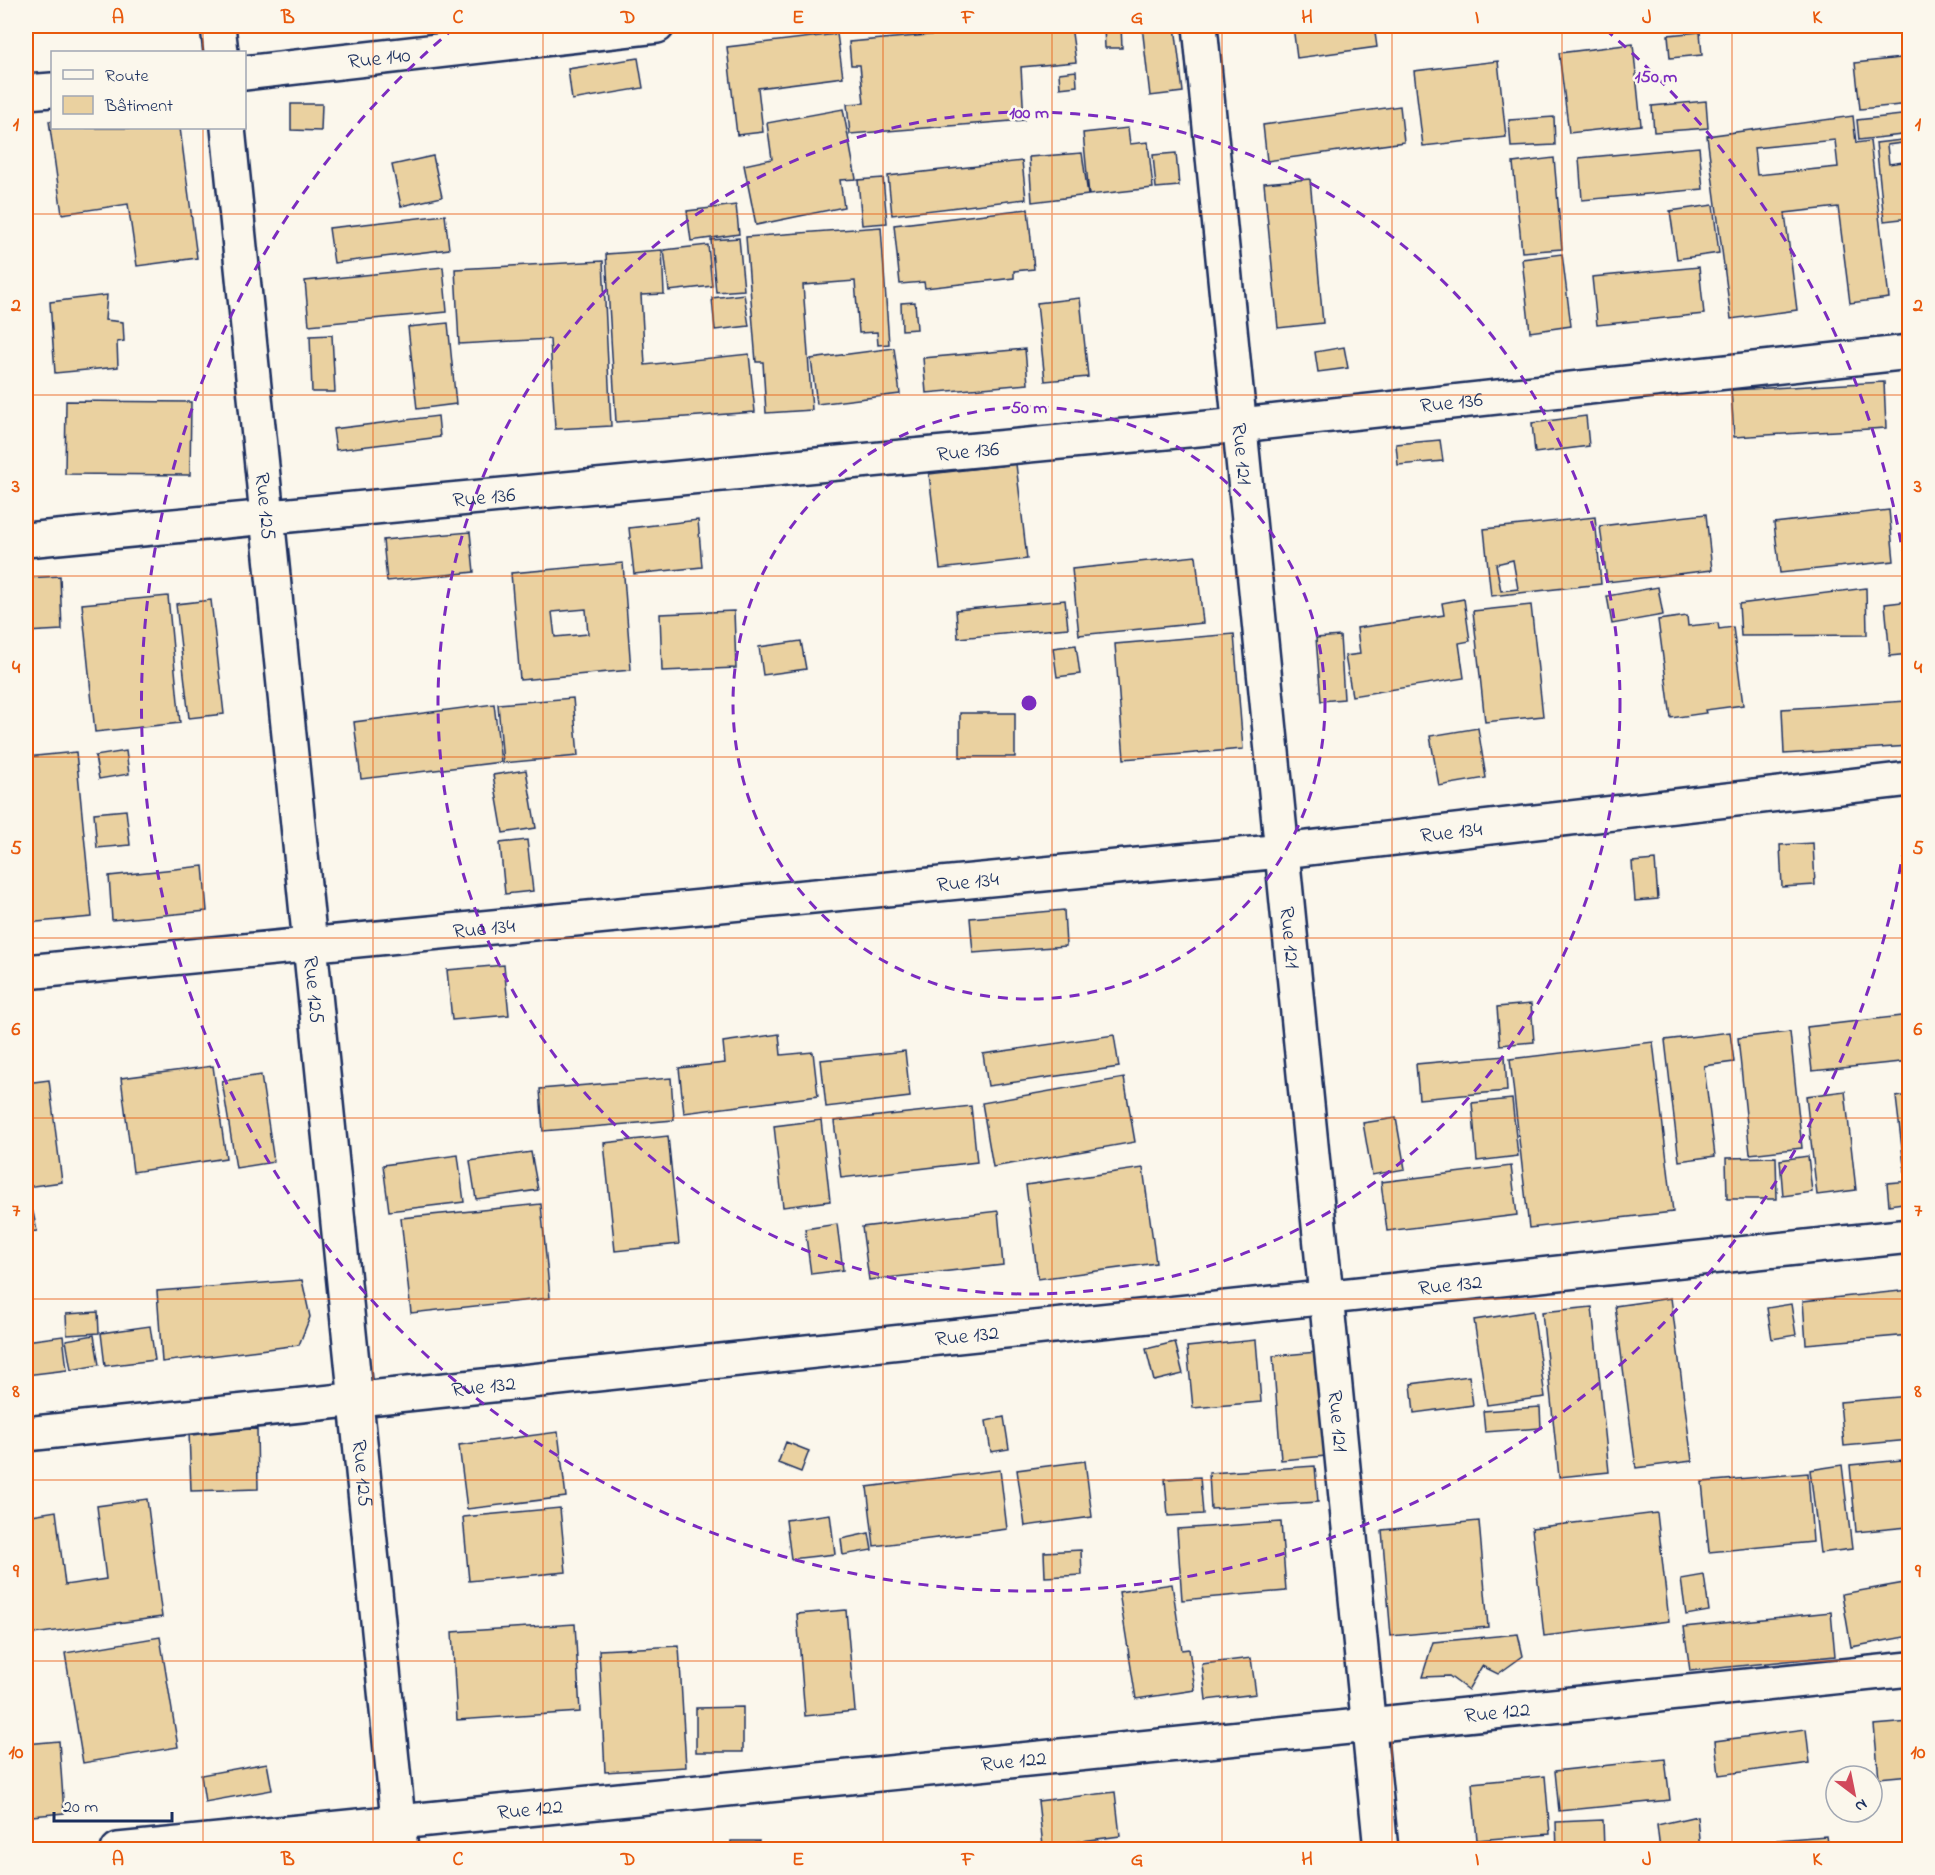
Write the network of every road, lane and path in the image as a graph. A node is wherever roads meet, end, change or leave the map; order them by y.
1 (218, 26) edge
2 (657, 26) edge
3 (1200, 26) edge
4 (221, 51) edge
5 (246, 73) edge
6 (51, 90) edge
7 (26, 92) edge
8 (228, 129) edge
9 (1910, 352) edge
10 (1240, 424) junction
11 (267, 517) junction
12 (26, 540) edge
13 (1910, 779) edge
14 (1282, 851) junction
15 (310, 944) junction
16 (26, 972) edge
17 (1910, 1236) edge
18 (1326, 1298) junction
19 (356, 1399) junction
20 (26, 1434) edge
21 (1910, 1669) edge
22 (1369, 1725) junction
23 (400, 1835) edge
24 (118, 1850) edge
25 (1381, 1850) edge

1 - 4 street
2 - 5 street, Rue 140
3 - 10 street, Rue 121
6 - 7 street
8 - 11 street, Rue 125
9 - 10 street, Rue 136
10 - 11 street, Rue 136
10 - 14 street, Rue 121
11 - 12 street, Rue 136
11 - 15 street, Rue 125
13 - 14 street, Rue 134
14 - 15 street, Rue 134
14 - 18 street, Rue 121
15 - 16 street, Rue 134
15 - 19 street, Rue 125
17 - 18 street, Rue 132
18 - 19 street, Rue 132
18 - 22 street, Rue 121
19 - 20 street, Rue 132
19 - 23 street, Rue 125
21 - 22 street, Rue 122
22 - 23 street, Rue 122
22 - 25 street, Rue 121
23 - 24 street, Rue 122

